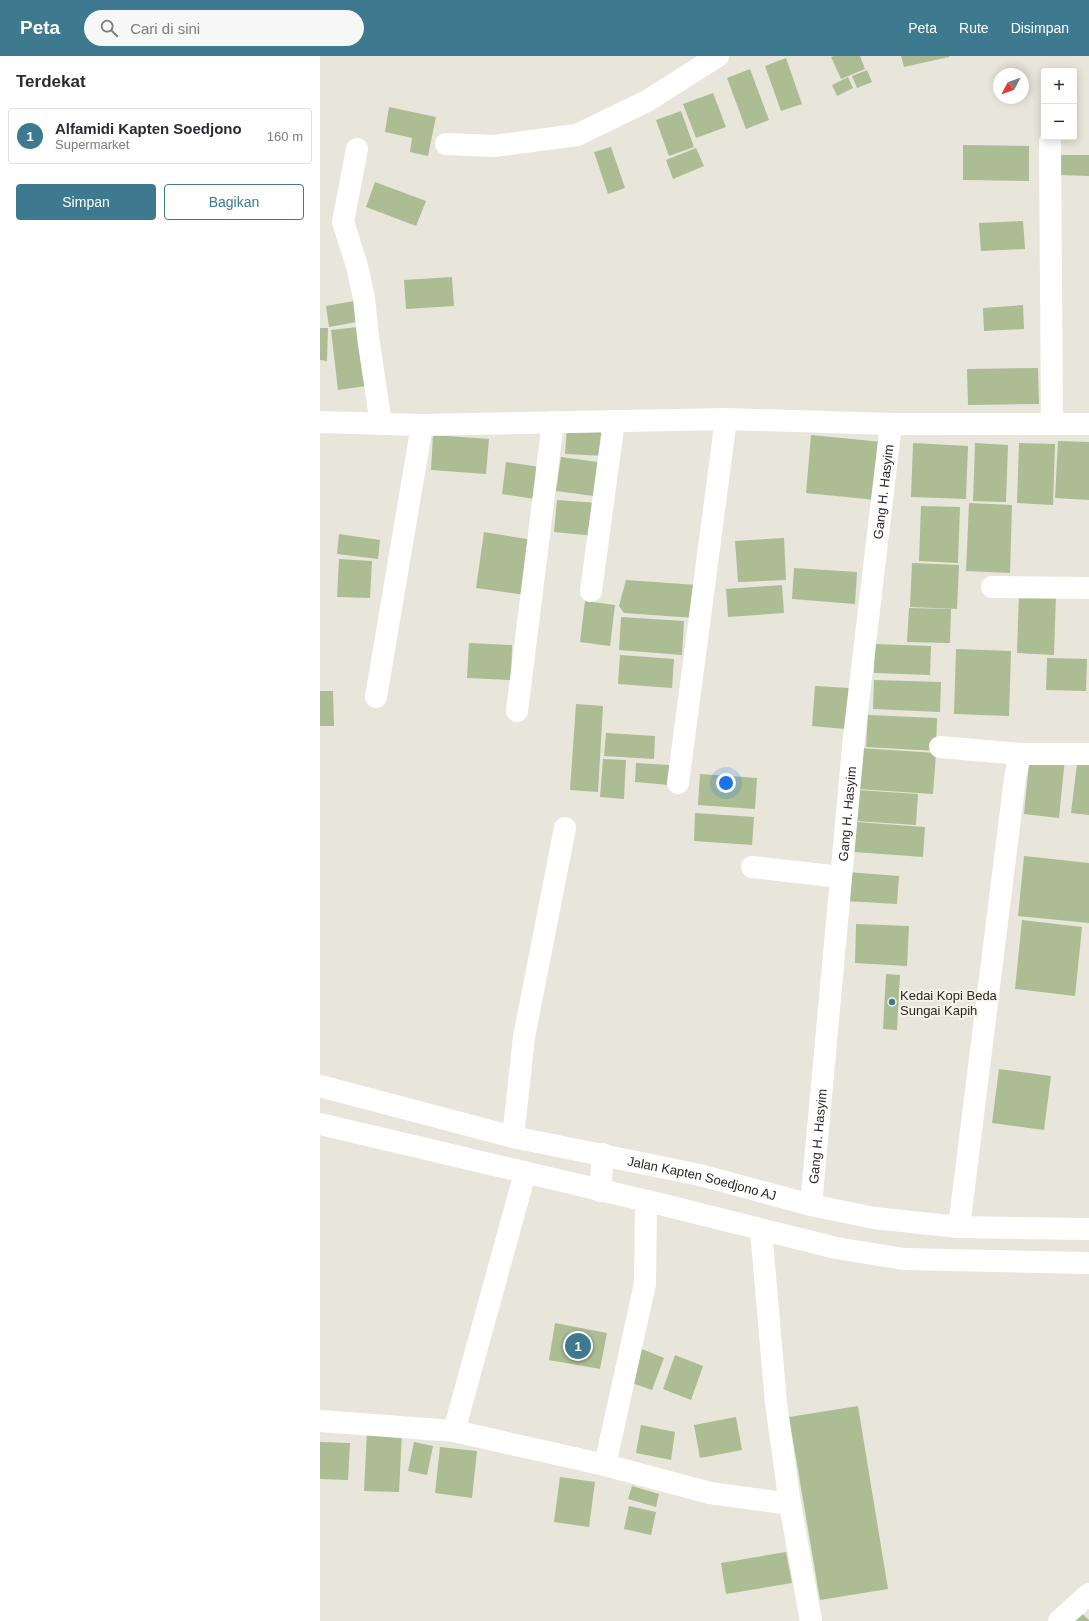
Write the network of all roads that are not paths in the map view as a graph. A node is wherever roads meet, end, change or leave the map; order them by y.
1 (718, 56) edge
2 (1050, 142) dead end
3 (446, 144) dead end
4 (357, 149) dead end
5 (726, 419) junction
6 (614, 421) junction
7 (320, 422) edge
8 (553, 422) junction
9 (381, 424) junction
10 (891, 424) junction
11 (1052, 424) junction
12 (1089, 424) edge
13 (422, 425) junction
14 (992, 587) dead end
15 (1089, 588) edge
16 (591, 591) dead end
17 (376, 696) dead end
18 (517, 711) dead end
19 (940, 747) dead end
20 (1020, 754) junction
21 (1089, 754) edge
22 (678, 783) dead end
23 (565, 828) dead end
24 (752, 867) dead end
25 (840, 877) junction
26 (320, 1086) edge
27 (320, 1124) edge
28 (513, 1137) junction
29 (603, 1154) junction
30 (525, 1173) junction
31 (600, 1191) junction
32 (646, 1201) junction
33 (811, 1205) junction
34 (959, 1227) junction
35 (1089, 1229) edge
36 (761, 1230) junction
37 (1089, 1263) edge
38 (320, 1421) edge
39 (454, 1431) junction
40 (605, 1465) junction
41 (790, 1504) junction
42 (1089, 1594) edge
43 (811, 1621) edge
44 (1059, 1621) edge

1 - 3 street
2 - 11 street
4 - 9 street
5 - 6 street
5 - 10 street
5 - 22 street
6 - 8 street
6 - 16 street
7 - 9 street
8 - 13 street
8 - 18 street
9 - 13 street
10 - 11 street
10 - 25 street, Gang H. Hasyim
11 - 12 street
13 - 17 street
14 - 15 street
19 - 20 street
20 - 21 street
20 - 34 street
23 - 28 street
24 - 25 street
25 - 33 street, Gang H. Hasyim
26 - 28 street, Jalan Kapten Soedjono AJ
27 - 30 street
28 - 29 street, Jalan Kapten Soedjono AJ
29 - 31 street
29 - 33 street, Jalan Kapten Soedjono AJ
30 - 31 street
30 - 39 street
31 - 32 street
32 - 36 street
32 - 40 street
33 - 34 street, Jalan Kapten Soedjono AJ
34 - 35 street, Jalan Kapten Soedjono AJ
36 - 37 street
36 - 41 street
38 - 39 street
39 - 40 street
40 - 41 street
41 - 43 street
42 - 44 street

